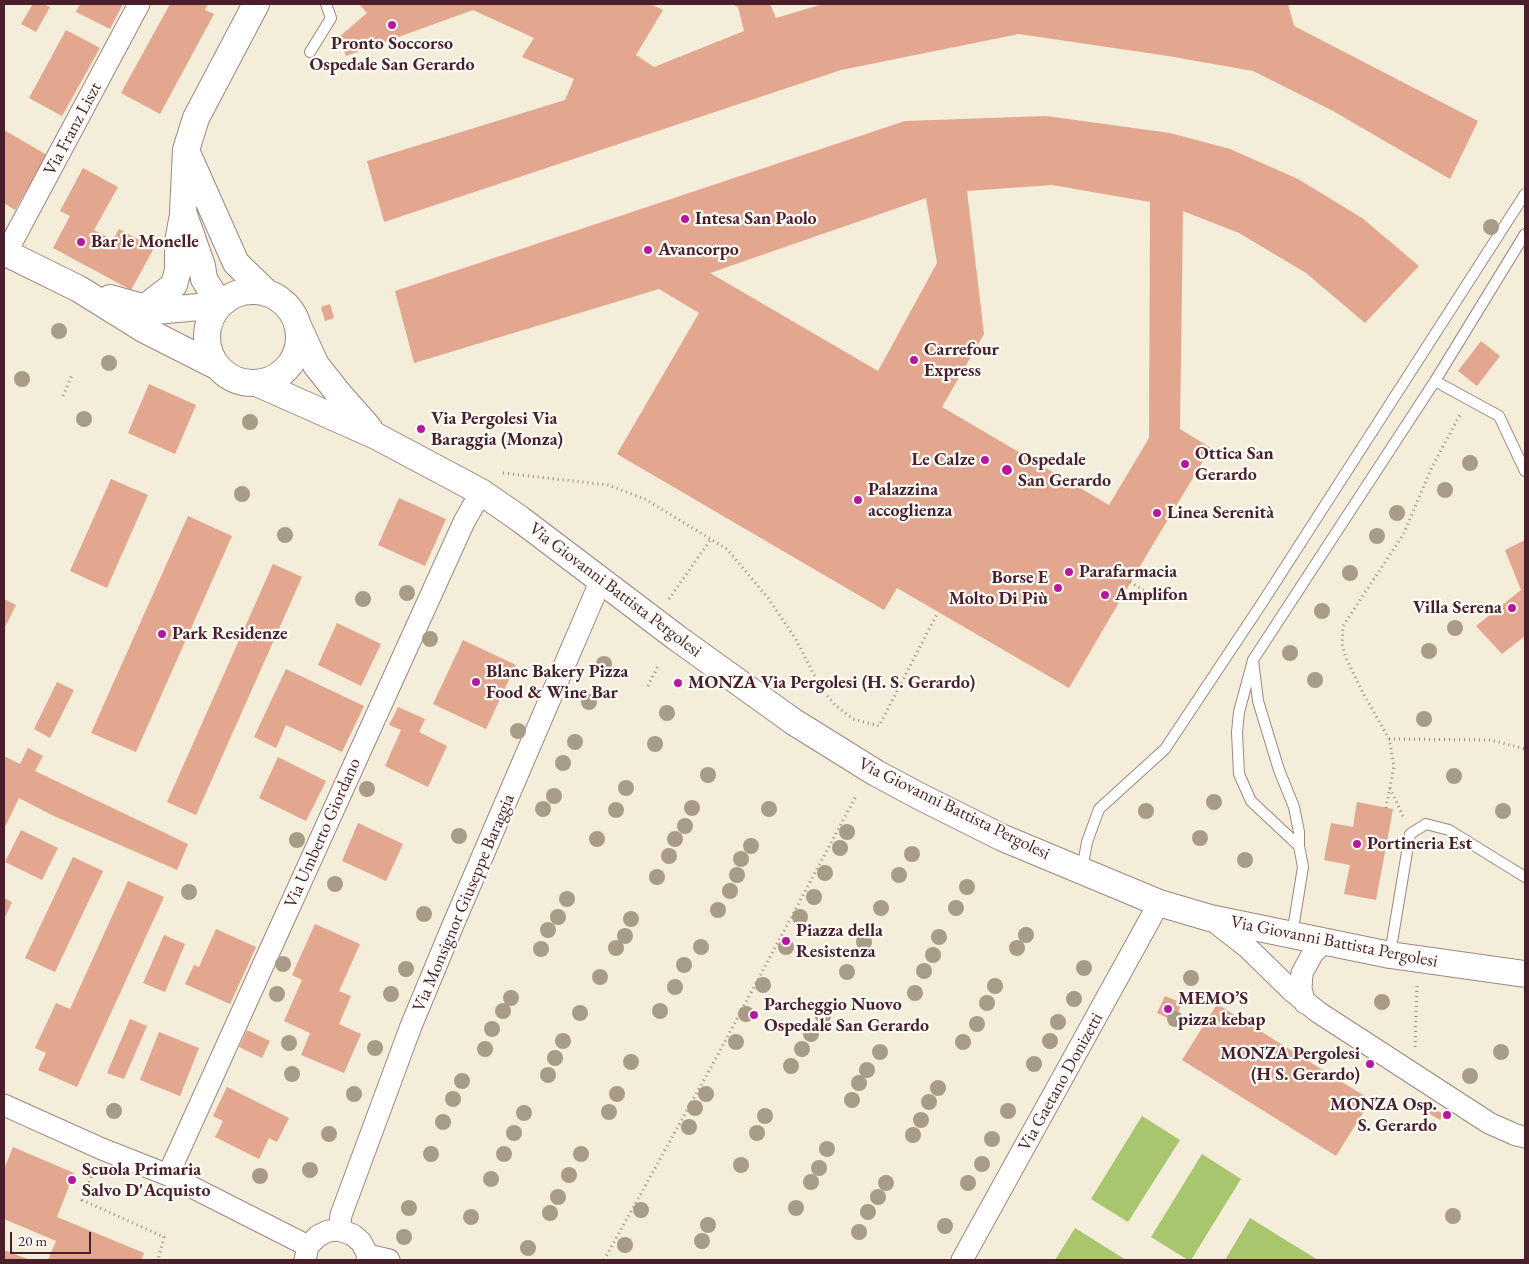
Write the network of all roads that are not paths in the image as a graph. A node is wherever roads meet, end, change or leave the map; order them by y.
1 (139, 4) edge
2 (256, 4) edge
3 (326, 4) edge
4 (310, 52) dead end
5 (186, 150) junction
6 (1525, 194) edge
7 (183, 212) junction
8 (1525, 234) edge
9 (5, 252) edge
10 (79, 289) junction
11 (267, 293) junction
12 (220, 305) junction
13 (144, 308) junction
14 (298, 325) junction
15 (218, 367) junction
16 (1435, 381) junction
17 (259, 384) junction
18 (376, 436) junction
19 (1525, 472) edge
20 (481, 492) junction
21 (601, 580) junction
22 (1254, 660) junction
23 (1299, 846) junction
24 (1082, 871) junction
25 (1525, 877) edge
26 (1158, 903) junction
27 (1210, 918) junction
28 (1292, 936) junction
29 (1324, 942) junction
30 (1390, 955) junction
31 (1525, 974) edge
32 (1305, 1003) junction
33 (4, 1105) edge
34 (1525, 1137) edge
35 (168, 1175) junction
36 (339, 1230) junction
37 (306, 1253) edge
38 (368, 1258) edge
39 (389, 1260) edge
40 (962, 1260) edge

1 - 9 street, Via Franz Liszt
2 - 5 street
3 - 4 lane
5 - 7 street
5 - 11 street
6 - 24 lane
7 - 12 street
7 - 13 street
8 - 16 lane
9 - 10 street
10 - 13 street
10 - 15 street
11 - 12 street
11 - 14 street
12 - 13 street
12 - 15 street
14 - 17 street
14 - 18 street, Via Giovanni Battista Pergolesi
15 - 17 street
16 - 19 lane
16 - 22 lane
17 - 18 street, Via Giovanni Battista Pergolesi
18 - 20 street, Via Giovanni Battista Pergolesi
20 - 21 street, Via Giovanni Battista Pergolesi
20 - 35 street, Via Umberto Giordano
21 - 24 street, Via Giovanni Battista Pergolesi
21 - 36 street, Via Monsignor Giuseppe Baraggia
22 - 23 lane
22 - 23 lane
23 - 28 lane
24 - 26 street, Via Giovanni Battista Pergolesi
25 - 30 lane
26 - 27 street, Via Giovanni Battista Pergolesi
26 - 40 street, Via Gaetano Donizetti
27 - 28 street, Via Giovanni Battista Pergolesi
27 - 32 street
28 - 29 street, Via Giovanni Battista Pergolesi
29 - 30 street, Via Giovanni Battista Pergolesi
29 - 32 street
30 - 31 street, Via Giovanni Battista Pergolesi
32 - 34 street
33 - 35 street
35 - 37 street
36 - 37 street
36 - 38 street
38 - 39 street

